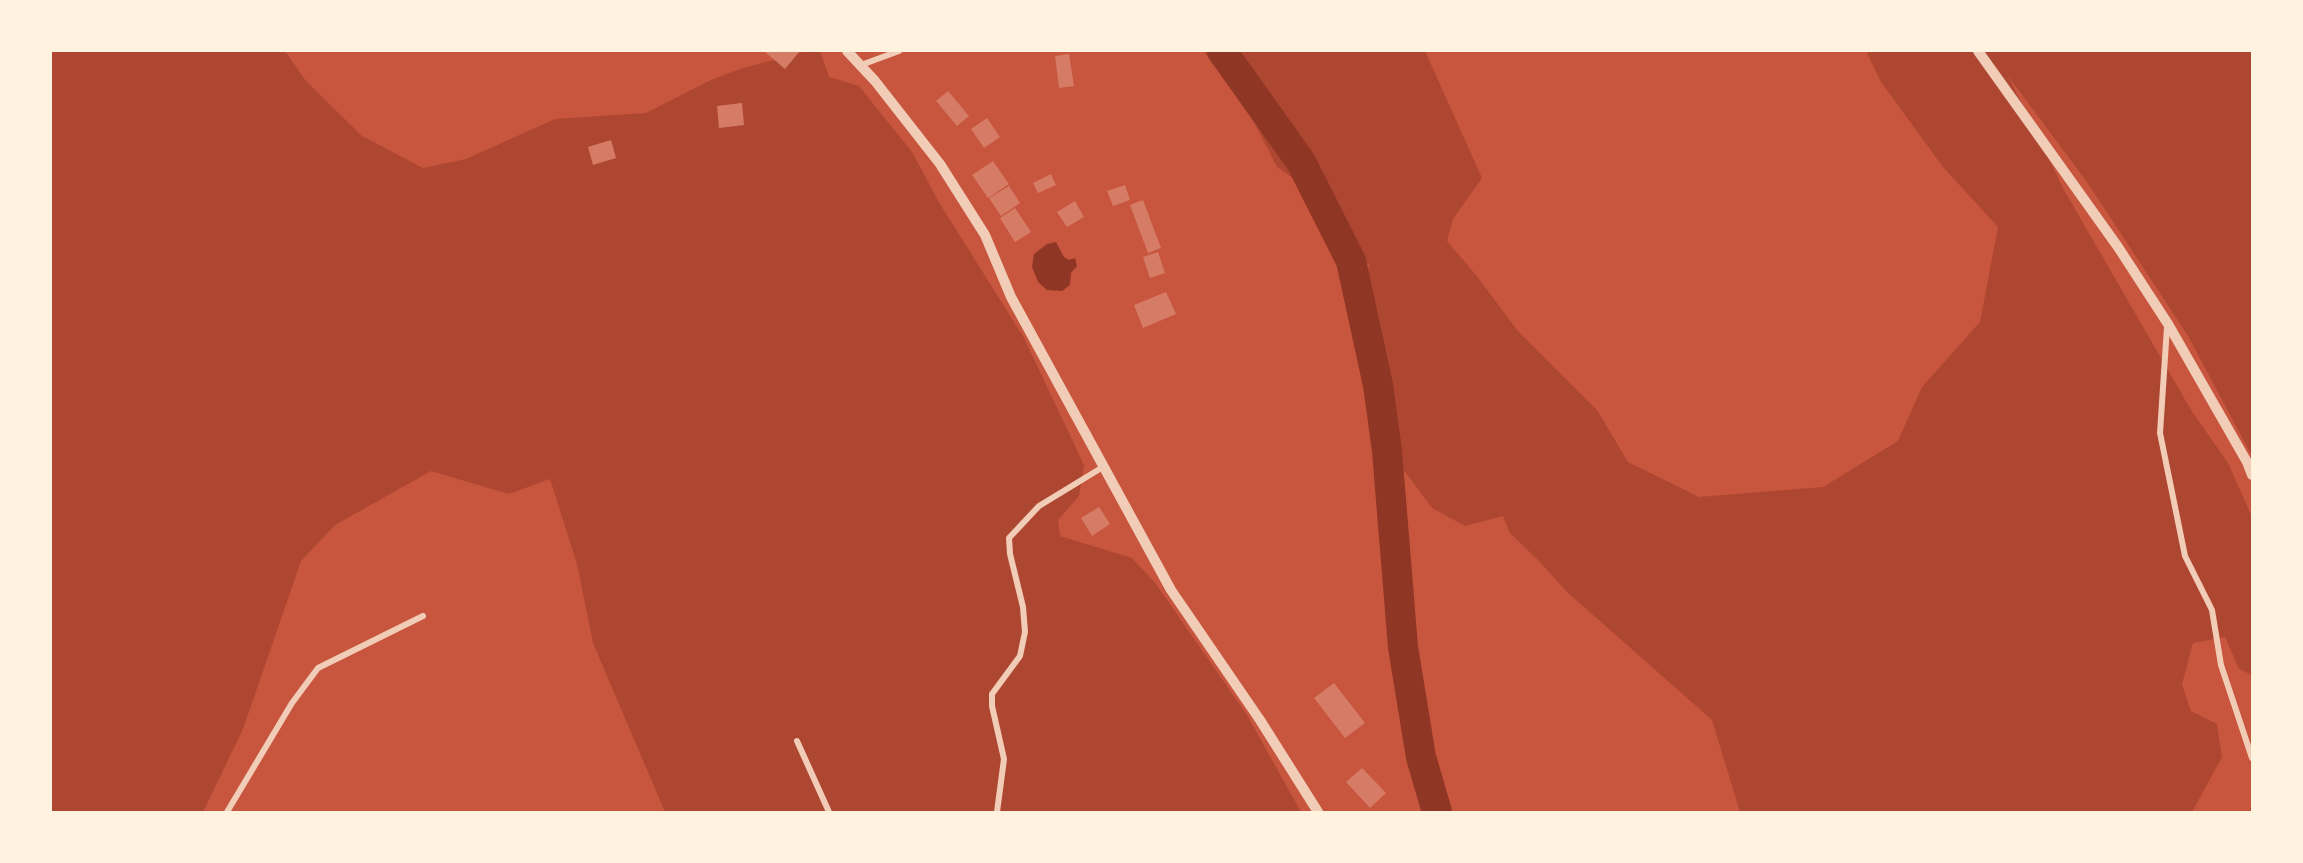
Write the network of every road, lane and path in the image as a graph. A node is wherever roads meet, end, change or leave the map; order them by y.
1 (848, 51) edge
2 (899, 51) edge
3 (1978, 51) edge
4 (861, 65) junction
5 (2168, 324) junction
6 (1102, 467) junction
7 (2252, 475) edge
8 (423, 615) dead end
9 (797, 741) dead end
10 (2252, 758) edge
11 (227, 812) edge
12 (829, 812) edge
13 (997, 812) edge
14 (1318, 812) edge

1 - 4 street
2 - 4 street
3 - 5 street
4 - 6 street
5 - 7 street
5 - 10 street
6 - 13 street
6 - 14 street
8 - 11 street
9 - 12 street

